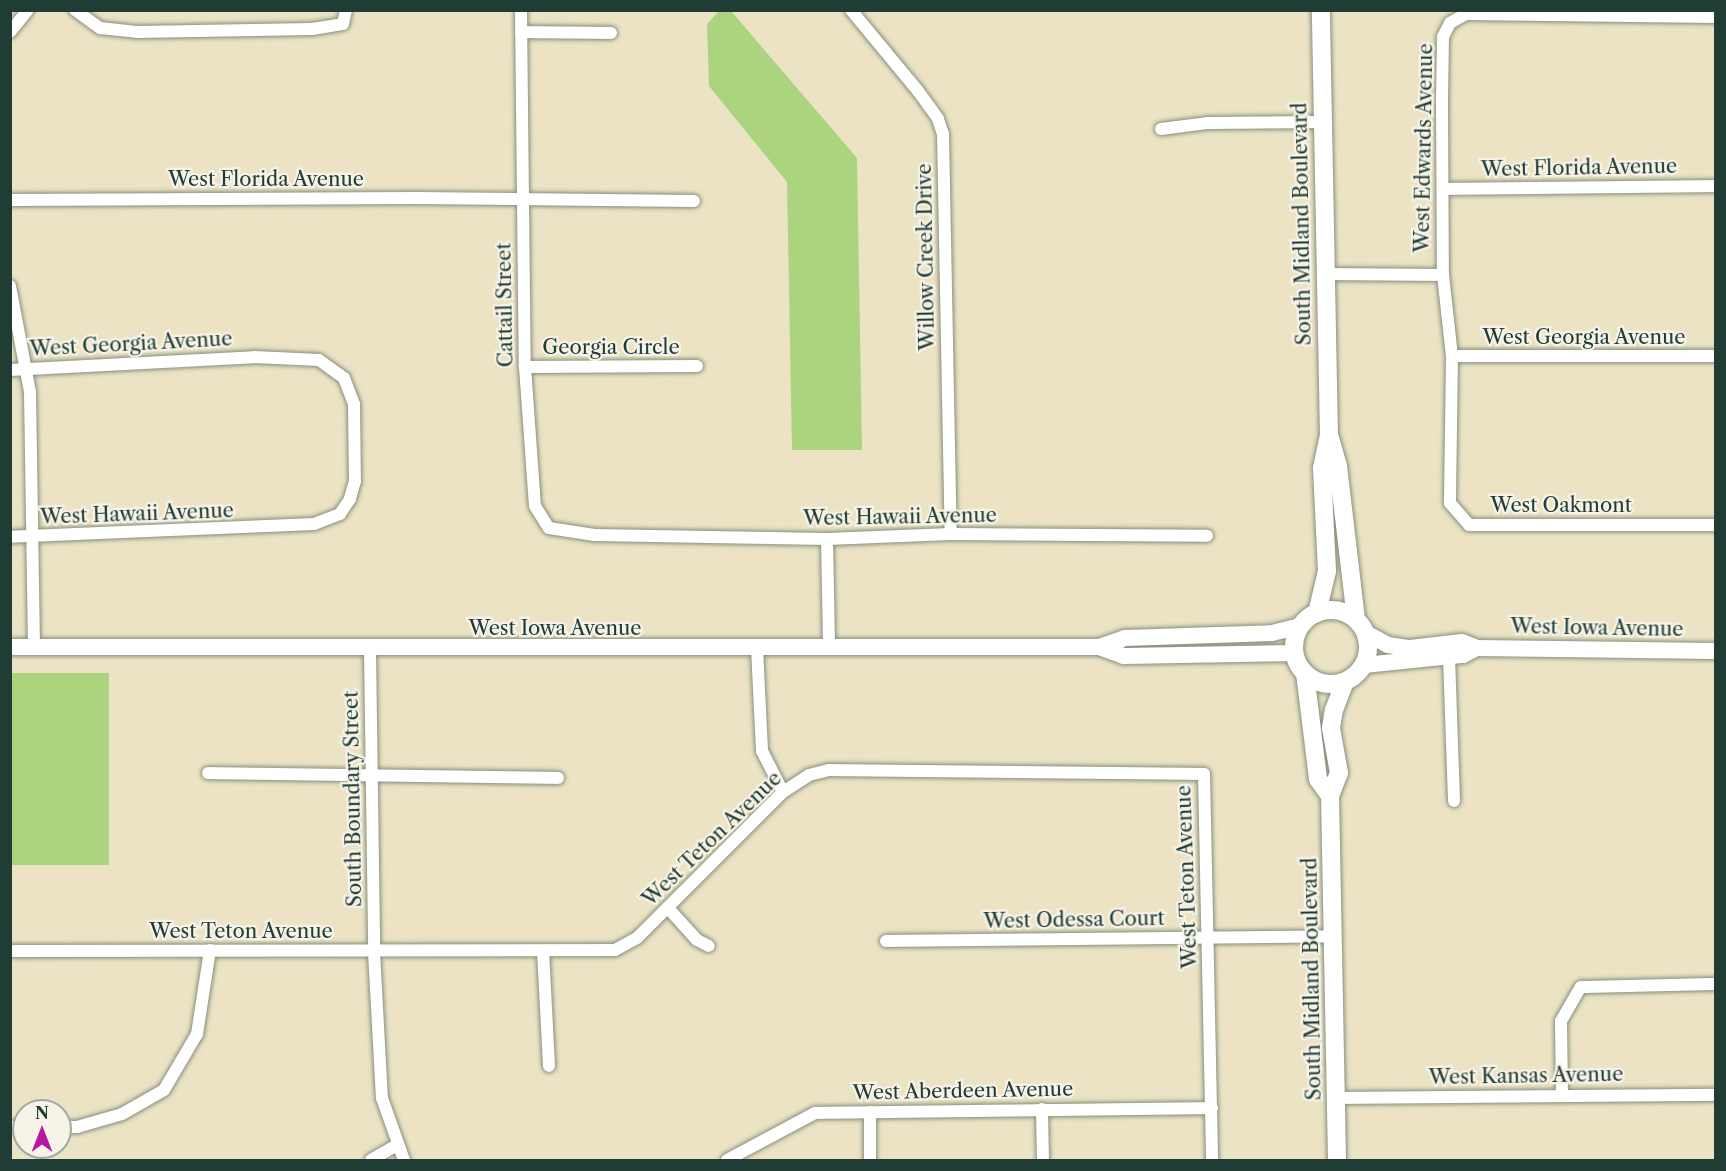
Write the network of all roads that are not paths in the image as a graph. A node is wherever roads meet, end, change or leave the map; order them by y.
1 (28, 10) edge
2 (75, 10) edge
3 (346, 10) edge
4 (521, 10) edge
5 (851, 10) edge
6 (1321, 10) edge
7 (1716, 17) edge
8 (10, 32) edge
9 (521, 32) junction
10 (611, 33) dead end
11 (1322, 122) junction
12 (1161, 129) dead end
13 (1716, 186) edge
14 (1443, 189) junction
15 (522, 198) junction
16 (10, 200) edge
17 (694, 201) dead end
18 (1326, 274) junction
19 (1443, 275) junction
20 (10, 286) edge
21 (1452, 356) junction
22 (1716, 356) edge
23 (697, 366) dead end
24 (525, 367) junction
25 (28, 368) junction
26 (10, 370) edge
27 (1329, 436) junction
28 (1449, 469) joint
29 (1716, 525) edge
30 (265, 528) joint
31 (951, 534) junction
32 (594, 535) joint
33 (1207, 536) dead end
34 (10, 537) edge
35 (34, 537) junction
36 (827, 539) junction
37 (1317, 613) junction
38 (1301, 626) junction
39 (1361, 626) junction
40 (34, 646) junction
41 (10, 647) edge
42 (1099, 647) junction
43 (756, 648) junction
44 (829, 648) junction
45 (1477, 648) junction
46 (370, 649) junction
47 (1716, 651) edge
48 (1295, 653) junction
49 (1449, 657) junction
50 (1364, 665) junction
51 (1305, 673) junction
52 (1345, 682) junction
53 (208, 773) dead end
54 (372, 777) junction
55 (558, 778) dead end
56 (783, 792) junction
57 (1330, 796) junction
58 (1454, 801) dead end
59 (668, 908) junction
60 (1335, 936) junction
61 (1209, 938) junction
62 (886, 941) dead end
63 (709, 946) dead end
64 (210, 950) junction
65 (10, 951) edge
66 (543, 951) junction
67 (374, 952) junction
68 (1716, 984) edge
69 (549, 1066) dead end
70 (1562, 1095) junction
71 (1716, 1095) edge
72 (1338, 1098) junction
73 (1212, 1108) junction
74 (1042, 1109) junction
75 (870, 1112) junction
76 (72, 1127) edge
77 (397, 1145) junction
78 (371, 1161) edge
79 (404, 1161) edge
80 (728, 1161) edge
81 (870, 1161) edge
82 (1043, 1161) edge
83 (1212, 1161) edge
84 (1337, 1161) edge

1 - 8 street
2 - 3 street
4 - 9 street, Cattail Street
5 - 31 street, Willow Creek Drive
6 - 11 main road, South Midland Boulevard
7 - 14 street, West Edwards Avenue
9 - 10 street
9 - 15 street, Cattail Street
11 - 12 street
11 - 18 main road, South Midland Boulevard
13 - 14 street, West Florida Avenue
14 - 19 street, West Edwards Avenue
15 - 16 street, West Florida Avenue
15 - 17 street, West Florida Avenue
15 - 24 street, Cattail Street
18 - 19 street
18 - 27 main road, South Midland Boulevard
19 - 21 street, West Edwards Avenue
20 - 25 street
21 - 22 street, West Georgia Avenue
21 - 28 street, West Edwards Avenue
23 - 24 street, Georgia Circle
24 - 32 street, Cattail Street
25 - 26 street, West Georgia Avenue
25 - 30 street, West Georgia Avenue
25 - 35 street
27 - 37 main road, South Midland Boulevard
27 - 39 main road, South Midland Boulevard
28 - 29 street, West Oakmont
30 - 35 street, West Hawaii Avenue
31 - 33 street, West Hawaii Avenue
31 - 36 street, West Hawaii Avenue
32 - 36 street, West Hawaii Avenue
34 - 35 street, West Hawaii Avenue
35 - 40 street
36 - 44 street
37 - 38 main road
37 - 39 main road
38 - 42 street, West Iowa Avenue
38 - 48 main road
39 - 45 street, West Iowa Avenue
39 - 50 main road
40 - 41 street, West Iowa Avenue
40 - 46 street, West Iowa Avenue
42 - 44 street, West Iowa Avenue
42 - 48 street, West Iowa Avenue
43 - 44 street, West Iowa Avenue
43 - 46 street, West Iowa Avenue
43 - 56 street
45 - 47 street, West Iowa Avenue
45 - 49 street, West Iowa Avenue
46 - 54 street, South Boundary Street
48 - 51 main road
49 - 50 street, West Iowa Avenue
49 - 58 street
50 - 52 main road
51 - 52 main road
51 - 57 main road, South Midland Boulevard
52 - 57 main road, South Midland Boulevard
53 - 54 street
54 - 55 street
54 - 67 street, South Boundary Street
56 - 59 street, West Teton Avenue
56 - 61 street, West Teton Avenue
57 - 60 main road, South Midland Boulevard
59 - 63 street
59 - 66 street, West Teton Avenue
60 - 61 street, West Odessa Court
60 - 72 main road, South Midland Boulevard
61 - 62 street, West Odessa Court
61 - 73 street, West Teton Avenue
64 - 65 street, West Teton Avenue
64 - 67 street, West Teton Avenue
64 - 76 street
66 - 67 street, West Teton Avenue
66 - 69 street
67 - 77 street, South Boundary Street
68 - 70 street
70 - 71 street, West Kansas Avenue
70 - 72 street, West Kansas Avenue
72 - 84 main road, South Midland Boulevard
73 - 74 street, West Aberdeen Avenue
73 - 83 street, West Teton Avenue
74 - 75 street, West Aberdeen Avenue
74 - 82 street
75 - 80 street, West Aberdeen Avenue
75 - 81 street
77 - 78 street
77 - 79 street, South Boundary Street

